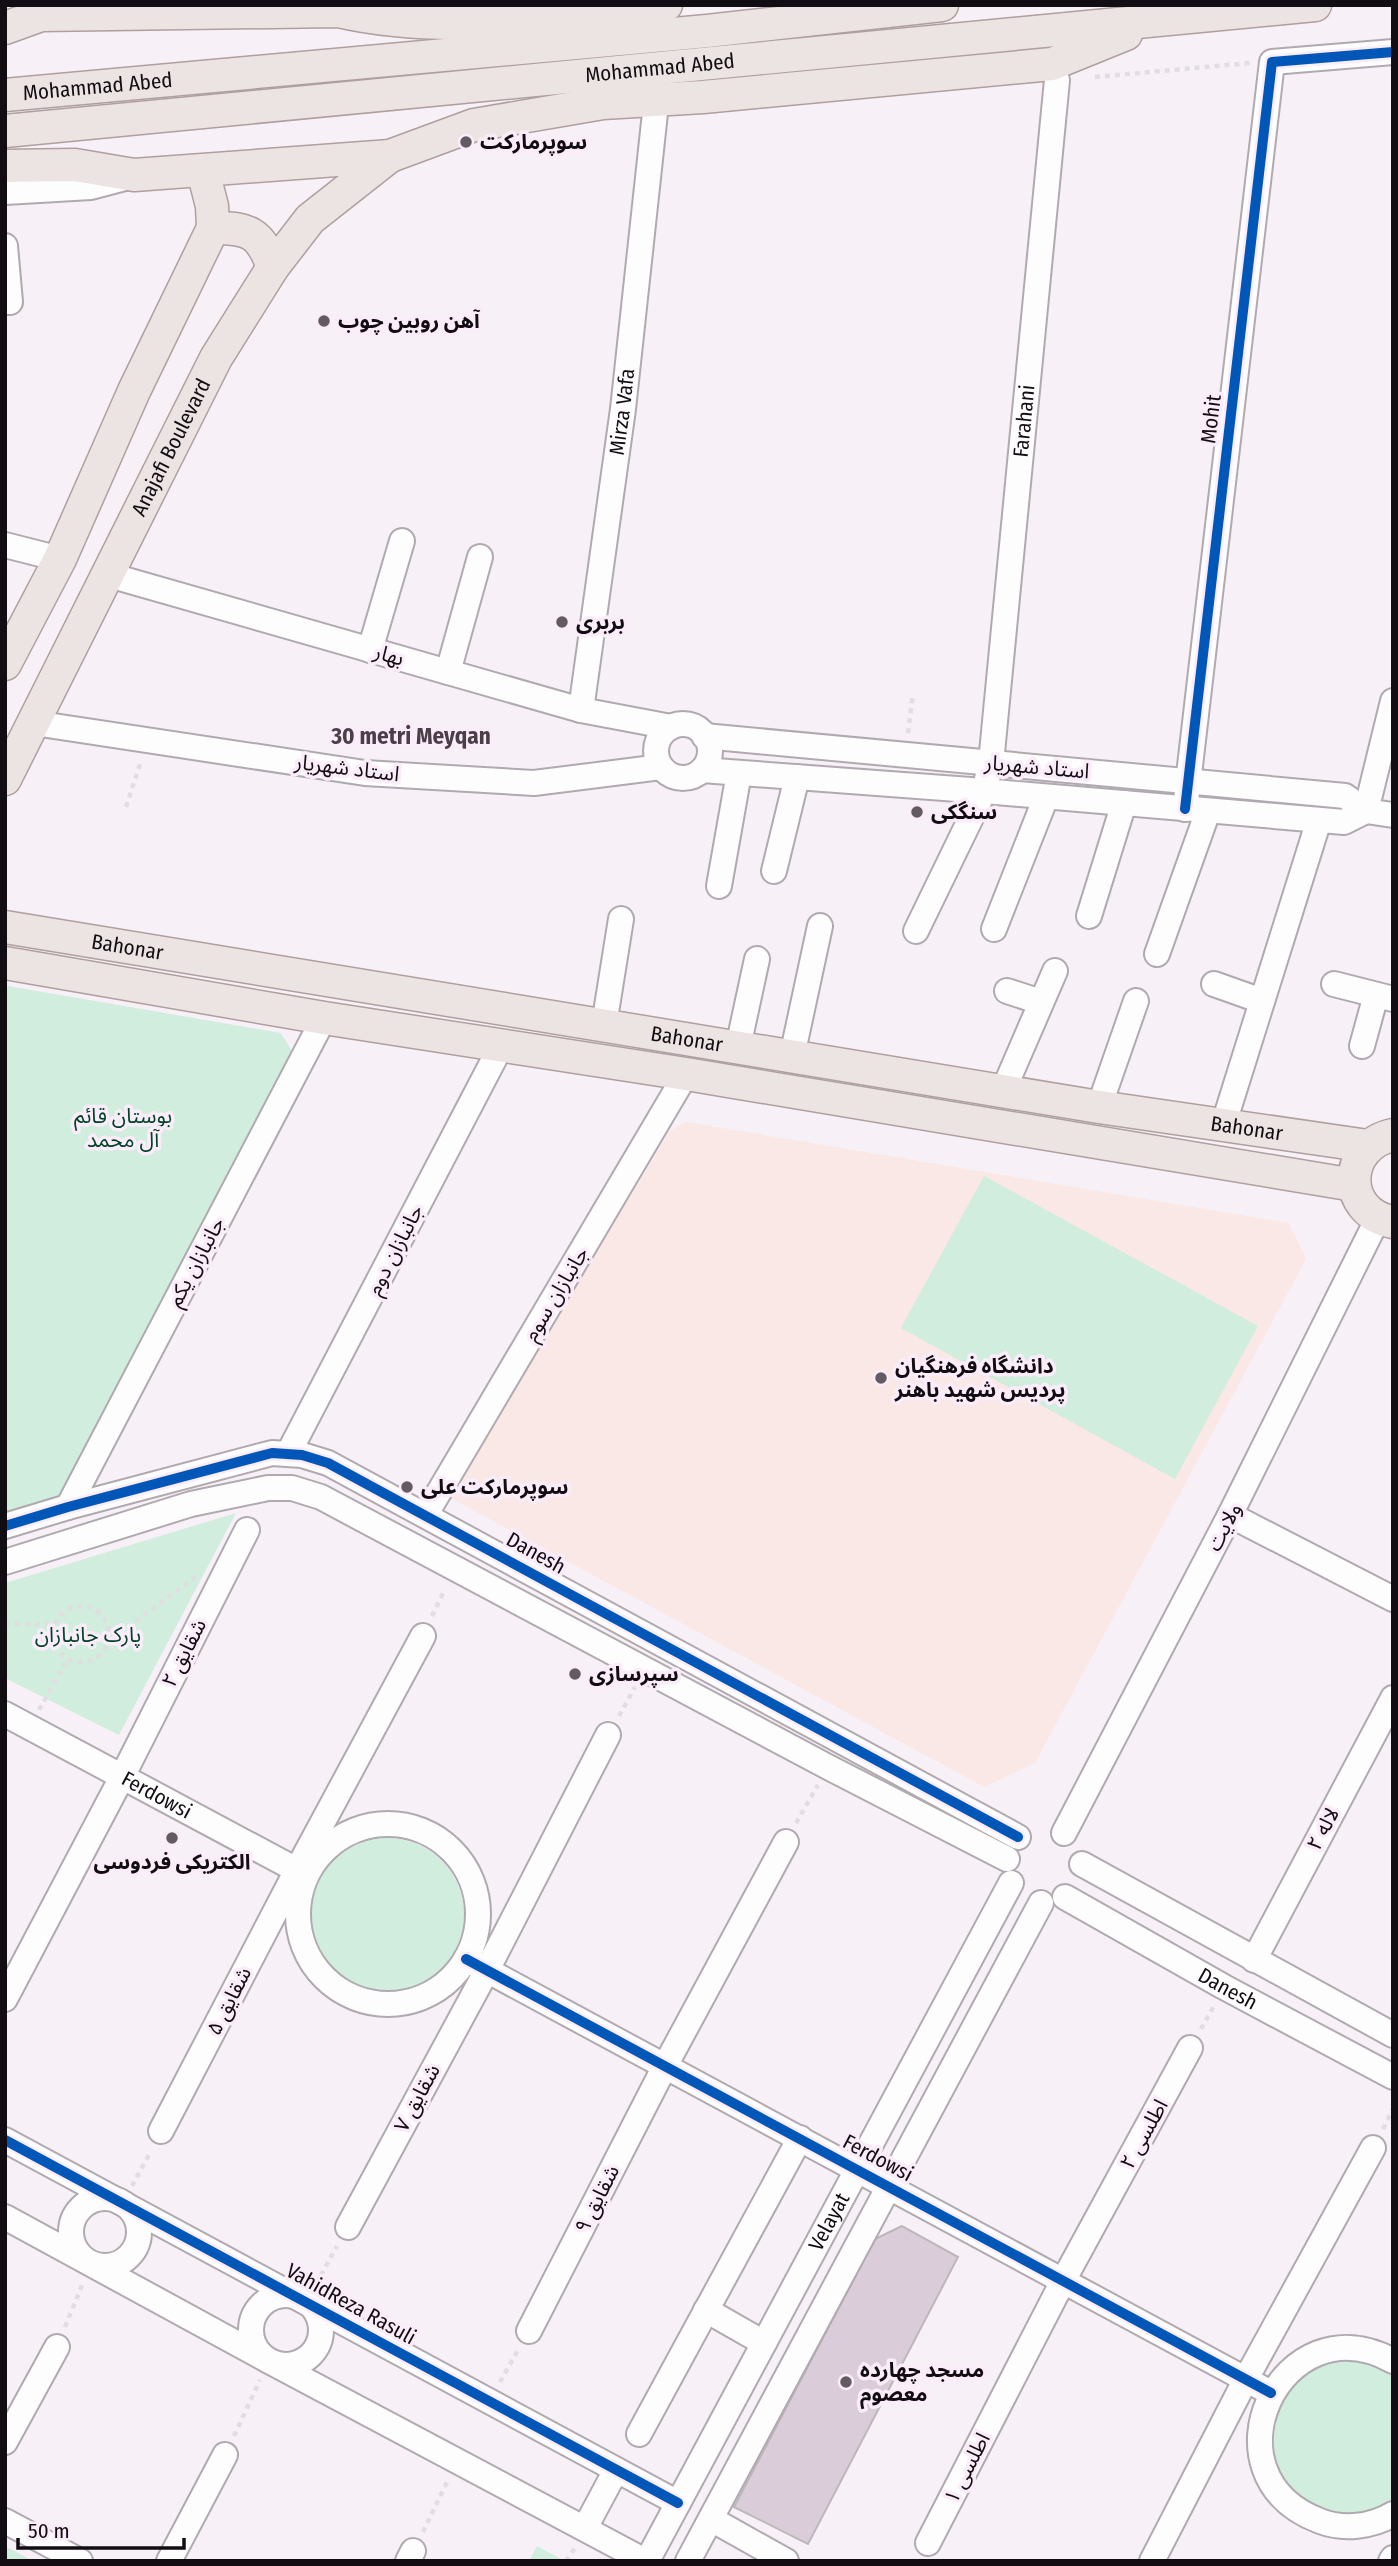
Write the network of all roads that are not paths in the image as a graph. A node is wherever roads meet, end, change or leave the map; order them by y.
1 (666, 5) edge
2 (942, 5) edge
3 (1315, 5) edge
4 (1272, 7) edge
5 (381, 13) edge
6 (1156, 21) junction
7 (5, 28) edge
8 (1393, 52) edge
9 (1057, 80) road end
10 (5, 95) edge
11 (655, 114) dead end
12 (5, 131) edge
13 (390, 156) junction
14 (5, 166) edge
15 (203, 171) junction
16 (134, 175) junction
17 (5, 192) edge
18 (212, 228) junction
19 (5, 246) edge
20 (273, 267) junction
21 (5, 302) edge
22 (402, 541) dead end
23 (5, 545) edge
24 (480, 557) dead end
25 (60, 559) junction
26 (109, 575) junction
27 (370, 650) junction
28 (5, 664) edge
29 (448, 672) junction
30 (1393, 701) edge
31 (581, 710) junction
32 (34, 723) junction
33 (671, 727) junction
34 (704, 736) junction
35 (991, 763) junction
36 (661, 767) junction
37 (702, 770) junction
38 (739, 773) junction
39 (797, 777) junction
40 (5, 779) edge
41 (1189, 782) junction
42 (984, 791) junction
43 (1046, 797) junction
44 (1125, 803) junction
45 (1196, 810) junction
46 (1366, 811) junction
47 (1393, 815) edge
48 (1319, 820) junction
49 (774, 871) dead end
50 (719, 886) dead end
51 (1090, 916) dead end
52 (621, 919) dead end
53 (820, 926) dead end
54 (5, 927) edge
55 (994, 929) dead end
56 (916, 931) dead end
57 (96, 943) junction
58 (1157, 954) dead end
59 (757, 959) dead end
60 (5, 963) edge
61 (1055, 971) dead end
62 (91, 977) junction
63 (1214, 984) dead end
64 (1334, 984) dead end
65 (1007, 991) dead end
66 (1384, 997) edge
67 (1136, 1000) dead end
68 (1262, 1001) junction
69 (1041, 1002) junction
70 (324, 1018) junction
71 (604, 1026) junction
72 (501, 1046) junction
73 (1362, 1046) dead end
74 (738, 1047) junction
75 (792, 1056) junction
76 (686, 1074) junction
77 (1003, 1091) junction
78 (1100, 1107) junction
79 (1223, 1126) junction
80 (1381, 1141) edge
81 (1354, 1185) junction
82 (1385, 1220) edge
83 (288, 1454) junction
84 (68, 1507) junction
85 (426, 1514) junction
86 (1230, 1514) junction
87 (5, 1526) edge
88 (247, 1530) dead end
89 (5, 1562) edge
90 (1393, 1599) edge
91 (423, 1636) road end
92 (1393, 1698) edge
93 (5, 1714) edge
94 (608, 1735) road end
95 (122, 1777) junction
96 (1064, 1833) junction
97 (786, 1842) road end
98 (1012, 1860) junction
99 (1082, 1864) junction
100 (301, 1873) junction
101 (1065, 1897) junction
102 (1041, 1903) junction
103 (1254, 1960) junction
104 (477, 1964) junction
105 (5, 1999) edge
106 (1393, 2035) edge
107 (1190, 2048) road end
108 (665, 2066) junction
109 (1393, 2077) edge
110 (161, 2132) road end
111 (800, 2138) junction
112 (5, 2140) edge
113 (1373, 2148) dead end
114 (858, 2168) junction
115 (890, 2185) junction
116 (123, 2202) junction
117 (5, 2217) edge
118 (348, 2227) road end
119 (91, 2264) junction
120 (1063, 2281) junction
121 (307, 2301) junction
122 (706, 2310) junction
123 (528, 2331) road end
124 (764, 2343) junction
125 (57, 2347) road end
126 (269, 2361) junction
127 (1393, 2361) edge
128 (1246, 2379) junction
129 (1271, 2393) junction
130 (639, 2434) dead end
131 (6, 2439) edge
132 (225, 2455) road end
133 (616, 2470) junction
134 (678, 2503) junction
135 (1393, 2514) edge
136 (711, 2519) junction
137 (5, 2521) edge
138 (585, 2528) junction
139 (928, 2543) dead end
140 (775, 2558) edge
141 (80, 2561) edge
142 (169, 2561) edge
143 (646, 2561) edge
144 (688, 2561) edge
145 (1152, 2561) edge

1 - 5 main road
2 - 10 main road, Mohammad Abed
3 - 4 main road, Mohammad Abed
4 - 6 main road, Mohammad Abed
5 - 7 main road
6 - 12 main road, Mohammad Abed
6 - 13 main road
8 - 41 street, Mohit
9 - 35 street, Farahani
11 - 31 street, Mirza Vafa
13 - 15 main road
13 - 20 main road, Anajafi Boulevard
14 - 16 main road
15 - 16 main road
15 - 18 main road
16 - 17 street
18 - 20 main road
18 - 25 main road
19 - 21 street
20 - 26 main road, Anajafi Boulevard
22 - 27 street
23 - 25 street
24 - 29 street
25 - 28 main road
26 - 27 street, بهار
26 - 32 main road, Anajafi Boulevard
27 - 29 street, بهار
29 - 31 street, بهار
30 - 46 street
31 - 33 street, بهار
32 - 36 street, استاد شهریار
32 - 40 main road, Anajafi Boulevard
33 - 34 street
33 - 36 street
34 - 35 street, استاد شهریار
34 - 37 street
35 - 41 street, استاد شهریار
35 - 42 street, Farahani
36 - 37 street
37 - 38 street, استاد شهریار
38 - 39 street, استاد شهریار
38 - 50 street
39 - 42 street, استاد شهریار
39 - 49 street
41 - 45 street, Mohit
41 - 46 street, استاد شهریار
42 - 43 street, استاد شهریار
42 - 56 street, Farahani
43 - 44 street, استاد شهریار
43 - 55 street
44 - 45 street, استاد شهریار
44 - 51 street
45 - 48 street, استاد شهریار
45 - 58 street, Mohit
46 - 47 street, استاد شهریار
46 - 48 street, استاد شهریار
48 - 68 street
52 - 71 street
53 - 75 street
54 - 57 main road, Bahonar
57 - 62 main road
57 - 71 main road, Bahonar
59 - 74 street
60 - 62 main road, Bahonar
61 - 69 street
62 - 70 main road, Bahonar
63 - 68 street
64 - 66 street
65 - 69 street
66 - 73 street
67 - 78 street
68 - 79 street
69 - 77 street
70 - 72 main road, Bahonar
70 - 84 street, جانبازان یکم
71 - 74 main road, Bahonar
72 - 76 main road, Bahonar
72 - 83 street, جانبازان دوم
74 - 75 main road, Bahonar
75 - 77 main road, Bahonar
76 - 81 main road, Bahonar
76 - 85 street, جانبازان سوم
77 - 78 main road, Bahonar
78 - 79 main road, Bahonar
79 - 80 main road, Bahonar
80 - 81 main road
81 - 82 main road
82 - 86 street, ولایت
83 - 84 street, Danesh
83 - 85 street, Danesh
84 - 87 street, Danesh
85 - 98 street, Danesh
86 - 90 street
86 - 96 street, ولایت
88 - 95 street, شقایق ۲
89 - 98 street
91 - 100 street
92 - 103 street, لاله ۲
93 - 95 street, Ferdowsi
94 - 104 street
95 - 100 street, Ferdowsi
95 - 105 street, شقایق ۲
96 - 98 street
96 - 99 street
97 - 108 street, شقایق ۹
98 - 102 street
98 - 114 street, Velayat
99 - 101 street
99 - 103 street, Danesh
100 - 104 street
100 - 104 street
100 - 110 street, شقایق ۵
101 - 102 street
101 - 109 street, Danesh
102 - 115 street, Velayat
103 - 106 street, Danesh
104 - 108 street, Ferdowsi
104 - 118 street, شقایق ۷
107 - 120 street, اطلسی ۲
108 - 111 street, Ferdowsi
108 - 123 street, شقایق ۹
111 - 114 street, Ferdowsi
111 - 122 street
112 - 116 street, VahidReza Rasuli
113 - 128 street
114 - 115 street, Ferdowsi
114 - 124 street, Velayat
115 - 120 street, Ferdowsi
115 - 136 street, Velayat
116 - 119 street
116 - 119 street
116 - 121 street, VahidReza Rasuli
117 - 119 street
119 - 126 street
120 - 128 street, Ferdowsi
120 - 139 street, اطلسی ۱
121 - 126 street
121 - 126 street
121 - 133 street, VahidReza Rasuli
122 - 124 street
122 - 130 street
124 - 134 street, Velayat
125 - 131 street
126 - 138 street
127 - 129 street
128 - 129 street, Ferdowsi
128 - 145 street
129 - 135 street
132 - 142 street
133 - 134 street, VahidReza Rasuli
133 - 138 street
134 - 143 street, Velayat
136 - 140 street
136 - 144 street, Velayat
137 - 141 street
138 - 143 street

